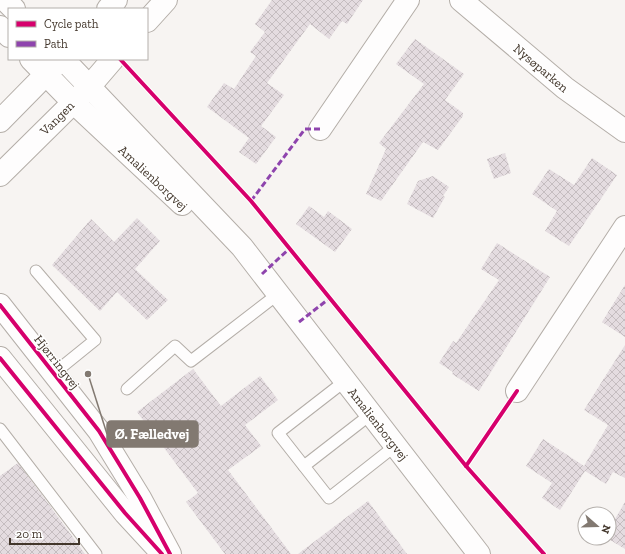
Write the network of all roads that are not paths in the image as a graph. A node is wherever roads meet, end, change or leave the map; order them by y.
1 (5, 0) edge
2 (116, 0) edge
3 (166, 0) edge
4 (408, 0) edge
5 (461, 0) edge
6 (13, 8) edge
7 (109, 8) edge
8 (148, 20) edge
9 (0, 27) edge
10 (8, 35) edge
11 (32, 60) edge
12 (61, 60) edge
13 (63, 60) edge
14 (112, 60) edge
15 (46, 75) junction
16 (88, 87) junction
17 (73, 102) junction
18 (0, 121) edge
19 (320, 129) dead end
20 (625, 131) edge
21 (0, 175) edge
22 (625, 227) edge
23 (36, 271) dead end
24 (278, 294) junction
25 (0, 305) edge
26 (0, 358) edge
27 (53, 374) junction
28 (345, 381) junction
29 (127, 389) dead end
30 (516, 391) dead end
31 (371, 414) junction
32 (0, 429) edge
33 (395, 446) junction
34 (304, 466) junction
35 (96, 554) edge
36 (162, 554) edge
37 (170, 554) edge
38 (479, 554) edge

1 - 6 street
2 - 7 street
3 - 8 street
4 - 19 street
5 - 20 street, Nysøparken
9 - 10 street
11 - 15 street, Amalienborgvej
12 - 15 street
13 - 16 street, Amalienborgvej
14 - 16 street, Vangen
15 - 17 street, Amalienborgvej
15 - 18 street
16 - 17 street, Vangen
16 - 24 street, Amalienborgvej
17 - 21 street, Vangen
17 - 24 street, Amalienborgvej
22 - 30 street
23 - 27 lane
24 - 28 street, Amalienborgvej
24 - 29 lane
25 - 27 street, Hjørringvej
26 - 36 street
27 - 37 street, Hjørringvej
28 - 31 street, Amalienborgvej
28 - 34 lane
31 - 33 street, Amalienborgvej
31 - 34 lane
32 - 35 lane
33 - 34 lane
33 - 38 street, Amalienborgvej

